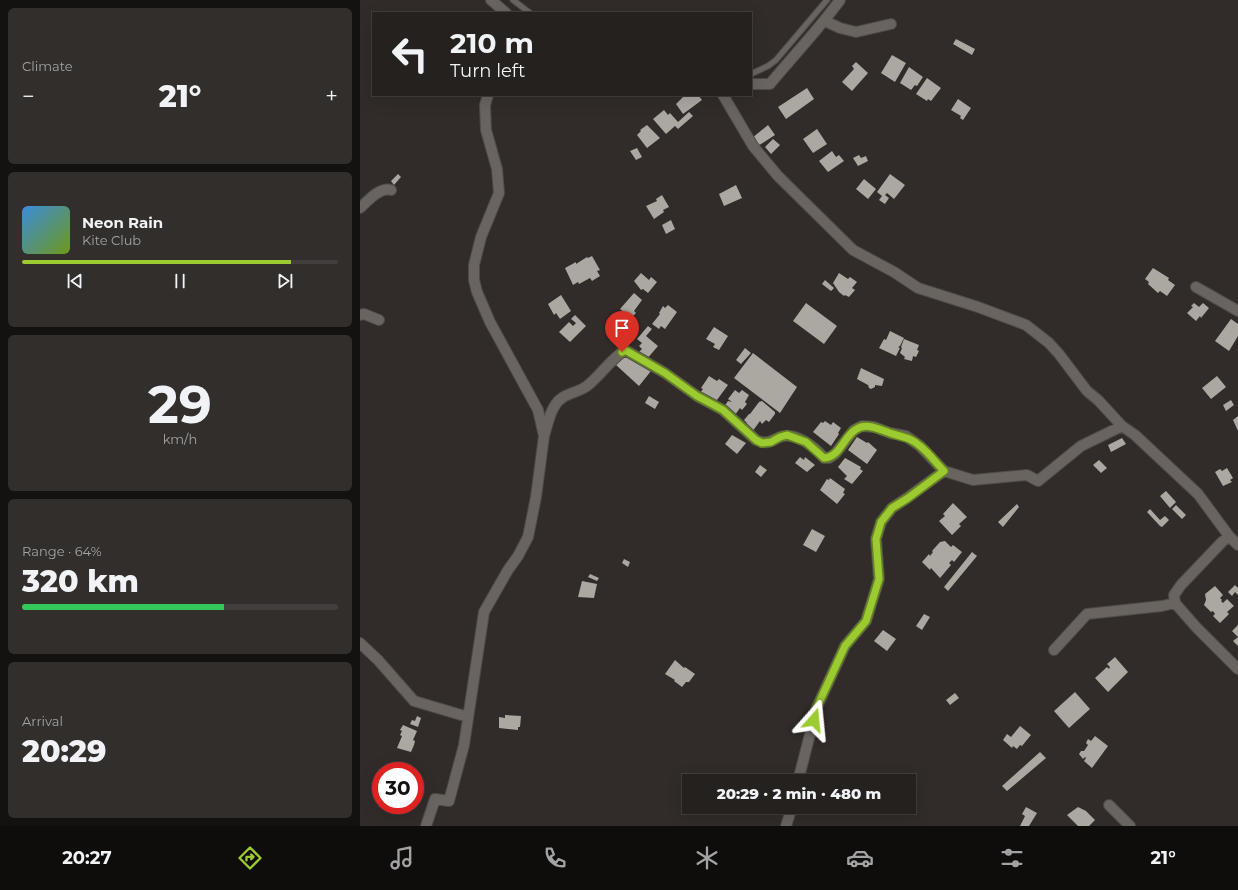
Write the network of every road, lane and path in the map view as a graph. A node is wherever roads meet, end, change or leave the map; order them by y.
1 (491, 0) edge
2 (513, 0) edge
3 (827, 0) edge
4 (840, 0) edge
5 (505, 12) edge
6 (529, 12) edge
7 (825, 21) junction
8 (891, 24) dead end
9 (752, 74) edge
10 (752, 84) edge
11 (488, 96) edge
12 (724, 96) edge
13 (391, 190) dead end
14 (360, 208) edge
15 (1196, 287) dead end
16 (1238, 311) edge
17 (360, 316) edge
18 (379, 320) dead end
19 (1122, 426) junction
20 (544, 436) junction
21 (944, 471) junction
22 (1229, 536) junction
23 (1238, 545) edge
24 (1174, 602) junction
25 (360, 643) edge
26 (1054, 650) dead end
27 (1238, 669) edge
28 (468, 718) junction
29 (800, 774) edge
30 (1108, 804) dead end
31 (790, 814) edge
32 (426, 826) edge
33 (786, 826) edge
34 (1130, 826) edge

1 - 5 street
2 - 6 lane
3 - 9 lane
4 - 7 street
7 - 8 street
7 - 10 street
11 - 20 street
12 - 19 street
13 - 14 street
15 - 16 street
17 - 18 street
19 - 21 street
19 - 22 street
20 - 21 street
20 - 28 street
21 - 29 street
22 - 23 street
22 - 24 street
24 - 26 street
24 - 27 street
25 - 28 street
28 - 32 street
30 - 34 street
31 - 33 street

